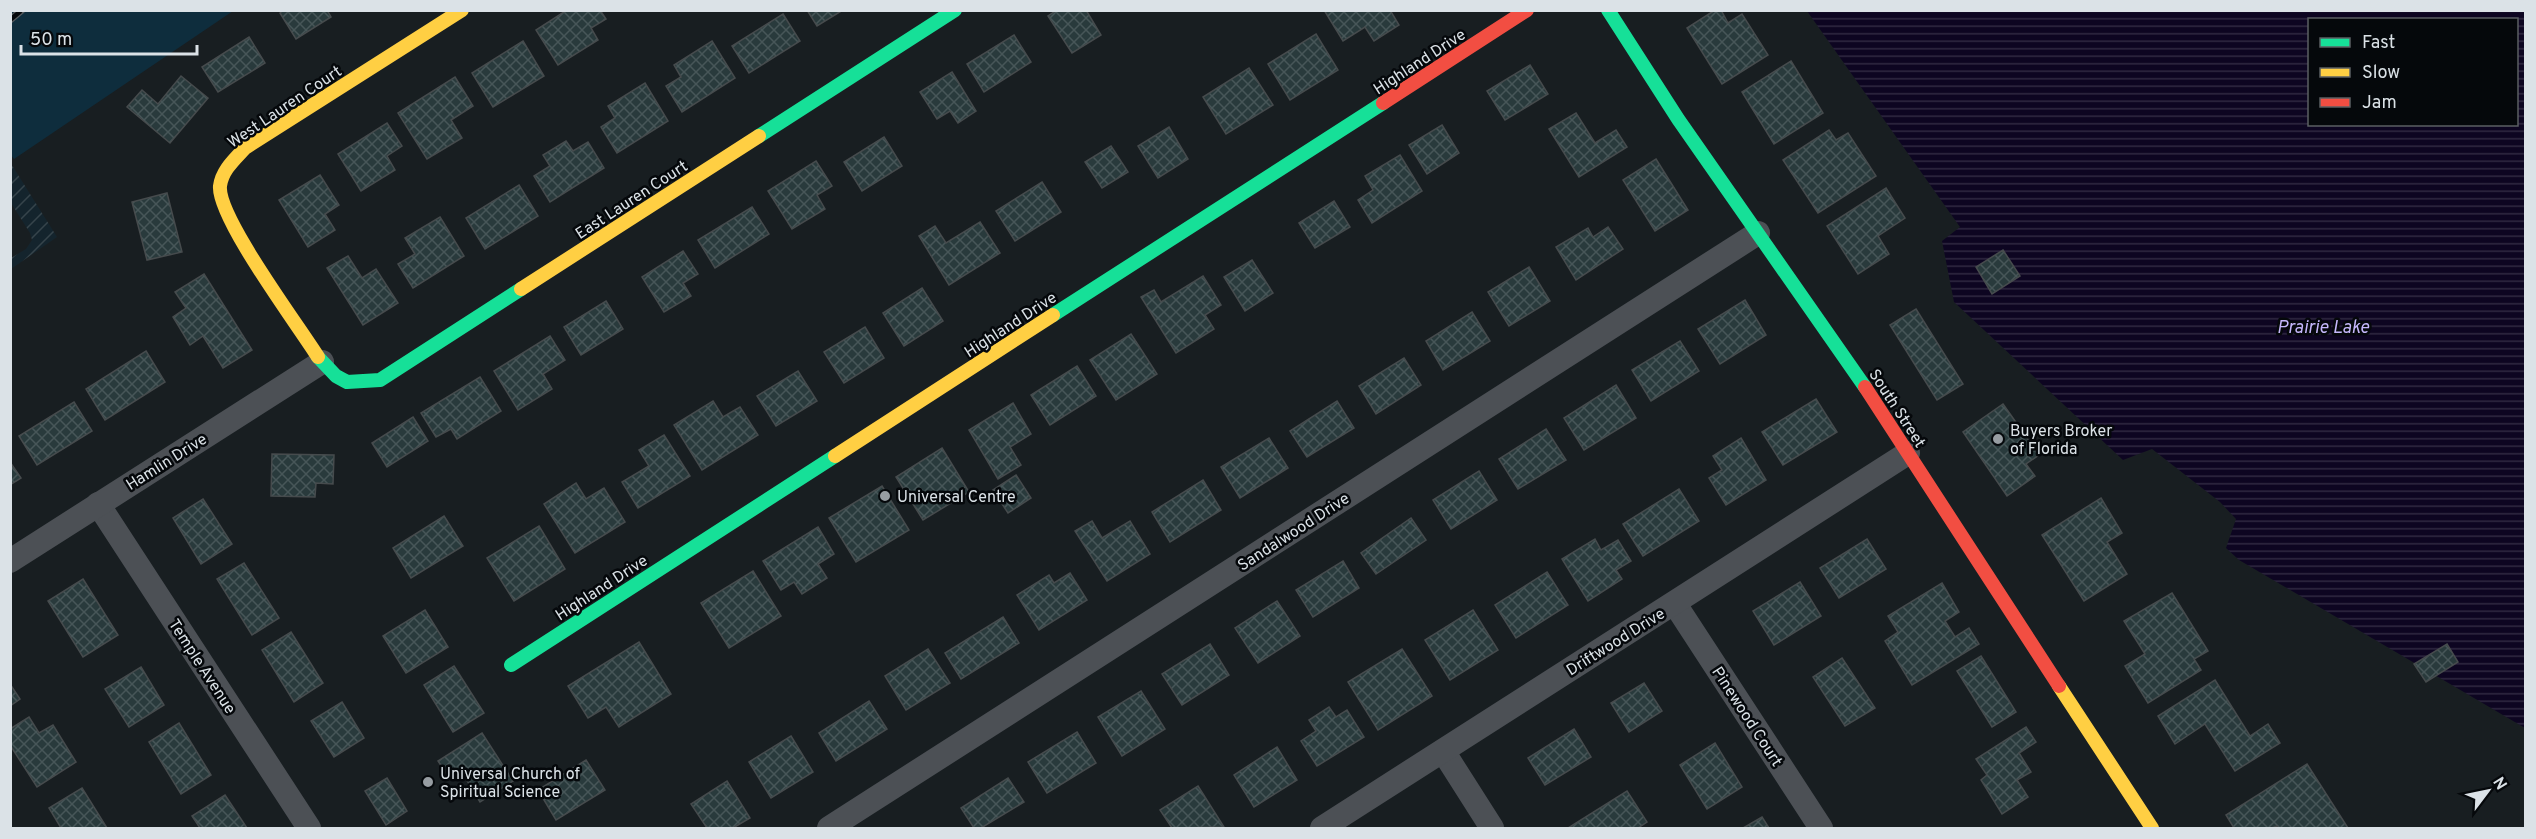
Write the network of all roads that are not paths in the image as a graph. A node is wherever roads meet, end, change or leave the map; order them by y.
1 (462, 10) edge
2 (955, 10) edge
3 (1527, 10) edge
4 (1608, 10) edge
5 (1758, 233) junction
6 (322, 362) junction
7 (1908, 453) junction
8 (98, 504) junction
9 (10, 561) edge
10 (1675, 604) junction
11 (511, 665) dead end
12 (1443, 751) junction
13 (309, 828) edge
14 (829, 828) edge
15 (1322, 828) edge
16 (1492, 828) edge
17 (1821, 828) edge
18 (2152, 828) edge

1 - 6 street, West Lauren Court
2 - 6 street, East Lauren Court
3 - 11 street, Highland Drive
4 - 5 street, South Street
5 - 7 street, South Street
5 - 14 street, Sandalwood Drive
6 - 8 street, Hamlin Drive
7 - 10 street, Driftwood Drive
7 - 18 street, South Street
8 - 9 street, Hamlin Drive
8 - 13 street, Temple Avenue
10 - 12 street, Driftwood Drive
10 - 17 street, Pinewood Court
12 - 15 street, Driftwood Drive
12 - 16 street

